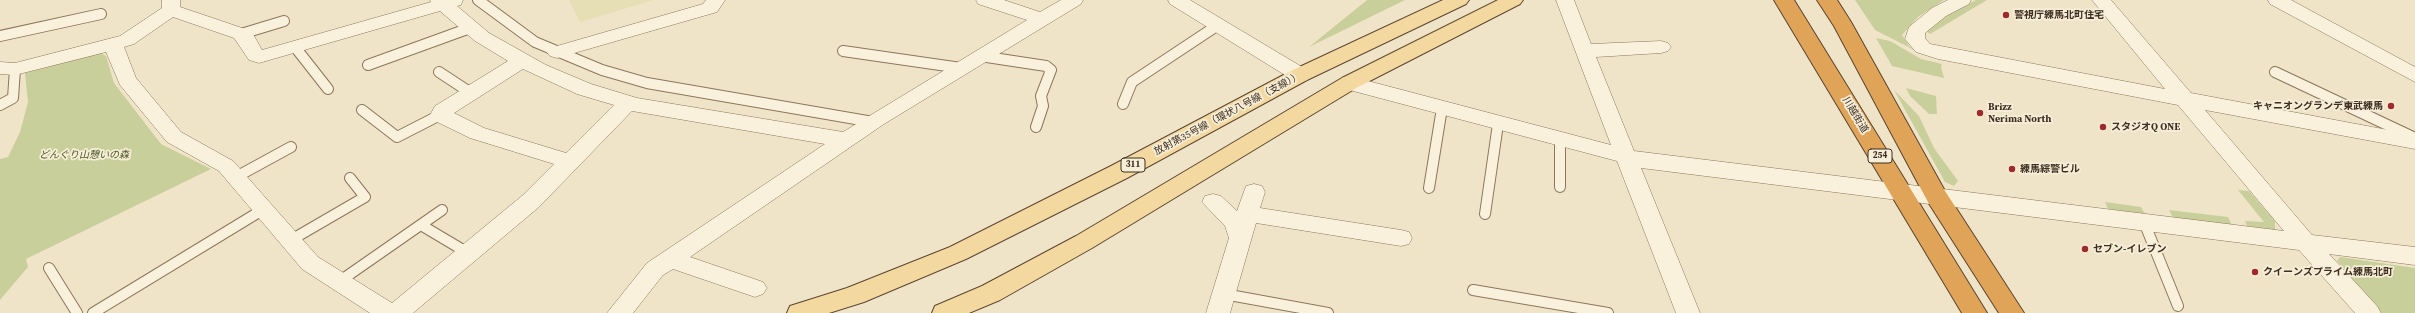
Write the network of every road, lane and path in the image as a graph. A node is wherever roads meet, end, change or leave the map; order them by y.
1 (478, 0) edge
2 (716, 0) edge
3 (985, 0) edge
4 (1074, 0) edge
5 (1177, 0) edge
6 (1459, 0) edge
7 (1513, 0) edge
8 (1565, 0) edge
9 (1784, 0) edge
10 (1827, 0) edge
11 (1962, 0) edge
12 (2101, 0) edge
13 (2277, 0) edge
14 (446, 1) edge
15 (171, 5) edge
16 (101, 14) dead end
17 (1042, 19) junction
18 (284, 21) dead end
19 (1218, 25) junction
20 (470, 28) junction
21 (241, 34) junction
22 (0, 36) edge
23 (114, 44) junction
24 (295, 47) junction
25 (1661, 47) dead end
26 (843, 51) dead end
27 (1583, 51) junction
28 (557, 52) junction
29 (980, 56) junction
30 (522, 60) junction
31 (368, 65) dead end
32 (961, 68) junction
33 (8, 69) edge
34 (439, 72) dead end
35 (2275, 72) dead end
36 (1300, 75) junction
37 (2415, 75) edge
38 (1349, 83) junction
39 (328, 89) dead end
40 (471, 92) junction
41 (2187, 101) junction
42 (629, 102) junction
43 (1124, 104) dead end
44 (0, 105) edge
45 (1442, 108) junction
46 (362, 110) dead end
47 (440, 115) junction
48 (873, 122) junction
49 (1498, 124) junction
50 (1036, 127) dead end
51 (2415, 138) edge
52 (846, 140) junction
53 (1560, 140) junction
54 (2415, 142) edge
55 (290, 147) dead end
56 (1624, 155) junction
57 (571, 162) junction
58 (236, 177) junction
59 (350, 178) dead end
60 (1560, 186) dead end
61 (1429, 188) dead end
62 (1900, 191) junction
63 (1254, 192) dead end
64 (1936, 196) junction
65 (1213, 202) dead end
66 (264, 209) junction
67 (442, 210) dead end
68 (1249, 214) junction
69 (1485, 214) dead end
70 (2144, 222) junction
71 (421, 225) junction
72 (1401, 238) dead end
73 (291, 240) junction
74 (1241, 240) junction
75 (2306, 243) junction
76 (468, 253) junction
77 (2415, 256) edge
78 (671, 259) junction
79 (49, 268) dead end
80 (340, 281) junction
81 (755, 288) dead end
82 (1473, 290) dead end
83 (1221, 304) edge
84 (2178, 306) dead end
85 (77, 313) edge
86 (93, 313) edge
87 (389, 313) edge
88 (397, 313) edge
89 (619, 313) edge
90 (799, 313) edge
91 (944, 313) edge
92 (1328, 313) edge
93 (1608, 313) edge
94 (1688, 313) edge
95 (1975, 313) edge
96 (2012, 313) edge
97 (2369, 313) edge

1 - 28 lane
2 - 28 street
3 - 17 street
4 - 17 street
5 - 19 street
6 - 36 main road, 放射第35号線（環状八号線（支線）） / 311
7 - 38 main road
8 - 27 street
9 - 62 highway, 川越街道 / 254
10 - 64 highway
11 - 41 street
12 - 41 street
13 - 37 street
14 - 20 street
14 - 24 street
15 - 21 street
15 - 23 street
16 - 22 lane
17 - 29 street
18 - 21 lane
19 - 36 street
19 - 43 lane
20 - 30 street
20 - 31 lane
21 - 24 street
23 - 33 street
23 - 58 street
24 - 39 lane
25 - 27 street
26 - 32 lane
27 - 56 street
28 - 48 lane
29 - 32 street
29 - 50 lane
30 - 40 street
30 - 42 street
32 - 48 street
33 - 44 lane
34 - 40 lane
35 - 51 lane
36 - 90 main road, 放射第35号線（環状八号線（支線）） / 311
38 - 45 street
38 - 91 main road
40 - 47 street
41 - 54 street
41 - 75 street
42 - 52 street
42 - 57 street
45 - 49 street
45 - 61 lane
46 - 47 lane
47 - 57 street
48 - 52 street
49 - 53 street
49 - 69 lane
52 - 78 street
53 - 56 street
53 - 60 lane
55 - 58 lane
56 - 62 street
56 - 94 street
57 - 76 street
58 - 66 street
59 - 73 lane
62 - 64 street
62 - 95 highway, 川越街道 / 254
63 - 68 street
64 - 70 street
64 - 96 highway
65 - 74 street
66 - 73 street
66 - 86 lane
67 - 71 lane
68 - 72 street
68 - 74 street
70 - 75 street
70 - 84 lane
71 - 76 lane
71 - 80 lane
73 - 80 street
74 - 83 street
75 - 77 street
75 - 97 street
76 - 88 street
78 - 81 street
78 - 89 street
79 - 85 lane
80 - 87 street
82 - 93 lane
83 - 92 lane

